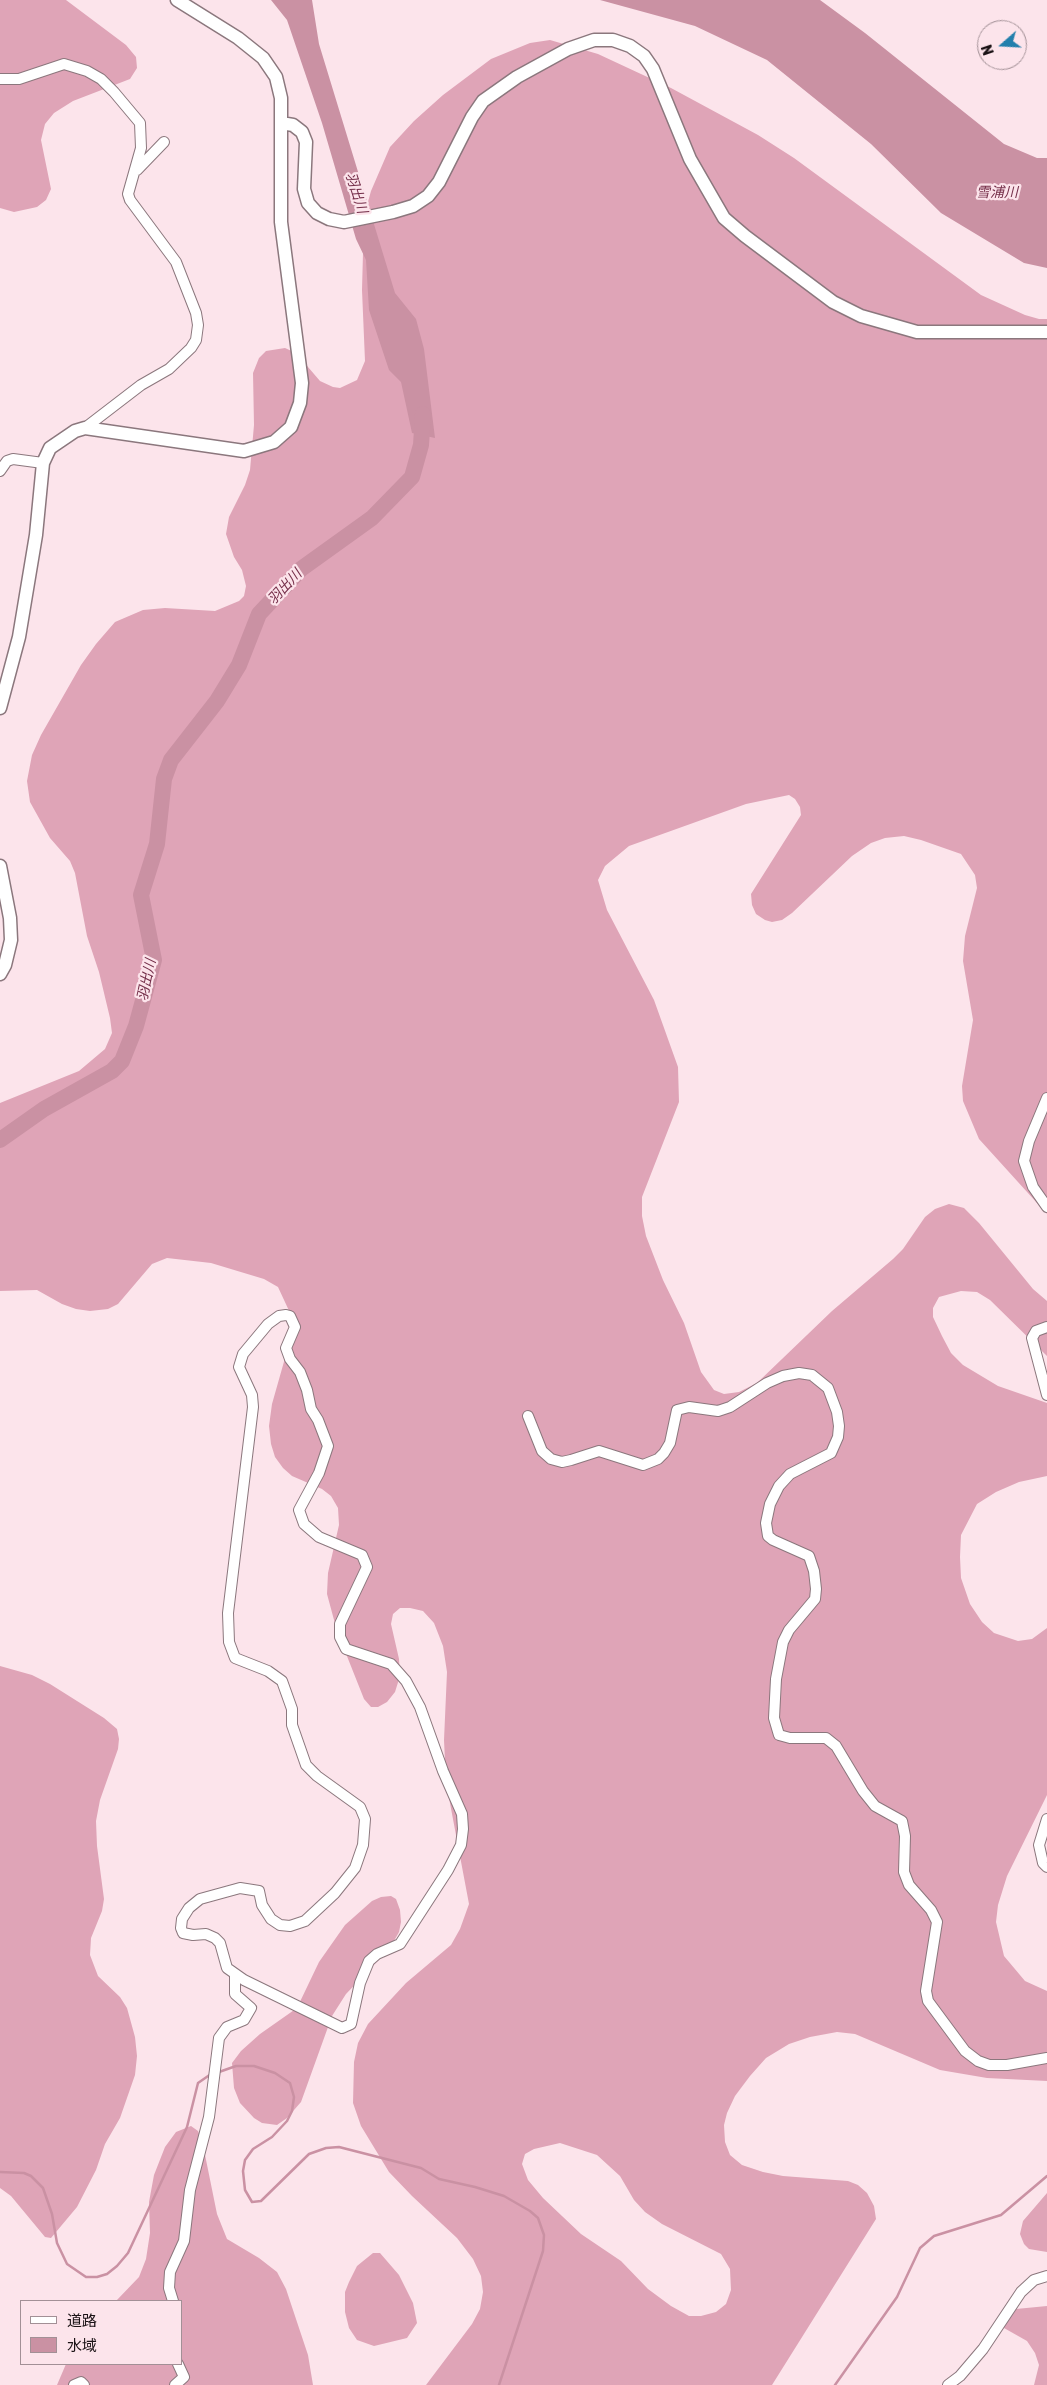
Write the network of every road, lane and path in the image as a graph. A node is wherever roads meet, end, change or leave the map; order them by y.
1 (177, 0) edge
2 (0, 79) edge
3 (281, 123) junction
4 (164, 142) dead end
5 (134, 173) junction
6 (1047, 332) edge
7 (85, 428) junction
8 (43, 463) junction
9 (0, 470) edge
10 (0, 708) edge
11 (0, 866) edge
12 (5, 942) edge
13 (0, 974) edge
14 (1047, 1098) edge
15 (1047, 1207) edge
16 (1047, 1327) edge
17 (1047, 1395) edge
18 (528, 1416) dead end
19 (1047, 1819) edge
20 (1047, 1867) edge
21 (236, 1974) junction
22 (1047, 2058) edge
23 (1047, 2276) edge
24 (173, 2300) edge
25 (178, 2365) edge
26 (74, 2385) edge
27 (84, 2385) edge
28 (175, 2385) edge
29 (948, 2385) edge

1 - 3 street
2 - 5 street
3 - 6 street
3 - 7 street
4 - 5 street
5 - 7 street
7 - 8 street
8 - 9 street
8 - 10 street
11 - 12 street
12 - 13 street
14 - 15 street
16 - 17 street
18 - 22 street
19 - 20 street
21 - 21 street
21 - 24 street
23 - 29 street
25 - 28 street
26 - 27 street

